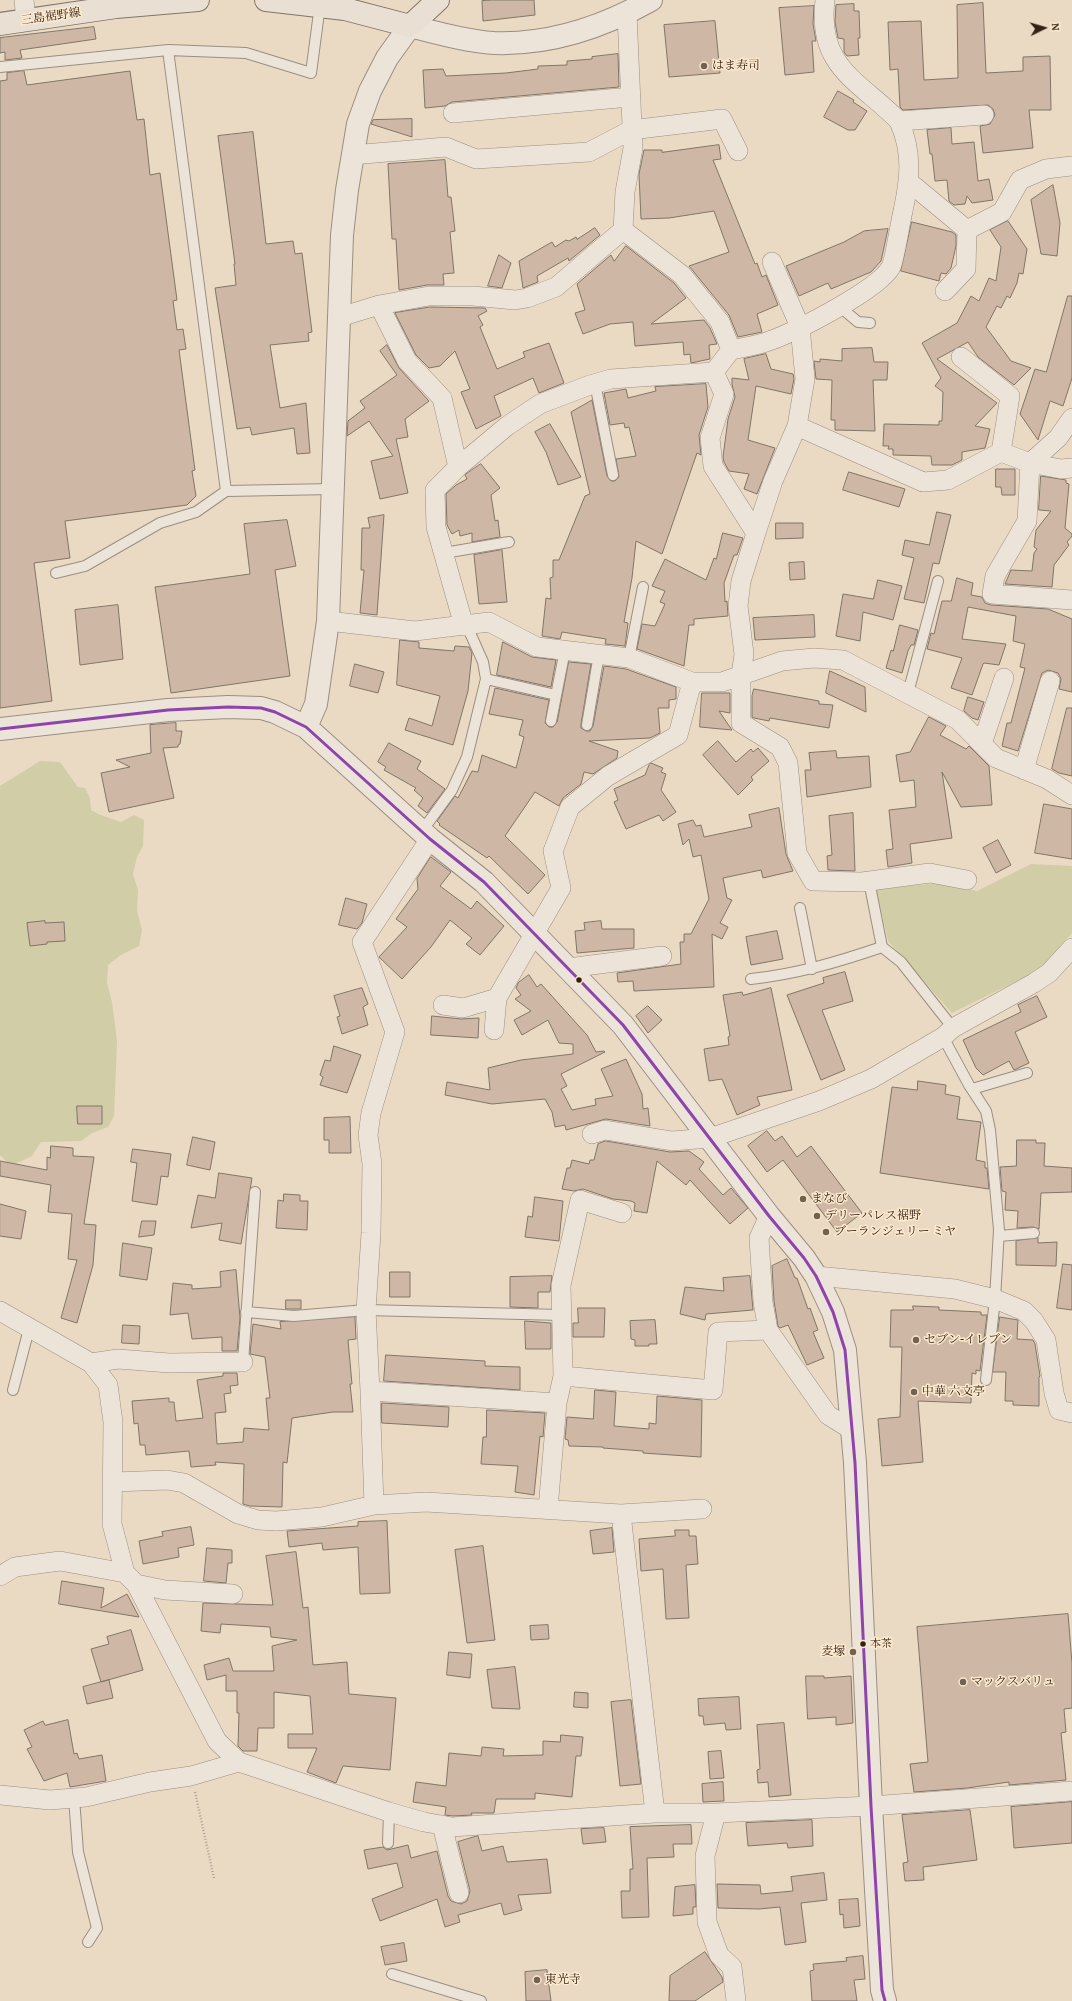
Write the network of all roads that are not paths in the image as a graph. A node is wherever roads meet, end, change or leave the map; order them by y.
1 (198, 0) edge
2 (266, 0) edge
3 (438, 0) edge
4 (651, 0) edge
5 (825, 0) edge
6 (320, 5) junction
7 (25, 10) edge
8 (626, 14) junction
9 (0, 24) edge
10 (410, 26) junction
11 (168, 50) junction
12 (0, 67) edge
13 (630, 97) junction
14 (453, 112) dead end
15 (984, 115) dead end
16 (899, 121) junction
17 (632, 130) junction
18 (738, 151) dead end
19 (352, 155) junction
20 (1072, 166) edge
21 (909, 182) junction
22 (624, 230) junction
23 (967, 230) junction
24 (772, 262) dead end
25 (945, 291) dead end
26 (379, 305) junction
27 (839, 306) junction
28 (340, 317) junction
29 (870, 323) dead end
30 (800, 327) junction
31 (731, 350) junction
32 (961, 357) dead end
33 (714, 372) junction
34 (595, 383) junction
35 (1072, 418) edge
36 (797, 426) junction
37 (1001, 452) junction
38 (1030, 463) junction
39 (458, 467) junction
40 (1072, 468) edge
41 (613, 475) dead end
42 (333, 489) junction
43 (226, 491) junction
44 (756, 533) junction
45 (509, 542) dead end
46 (444, 553) junction
47 (56, 573) dead end
48 (938, 582) dead end
49 (643, 587) dead end
50 (1072, 600) edge
51 (328, 621) junction
52 (465, 626) junction
53 (565, 650) junction
54 (600, 654) junction
55 (629, 658) junction
56 (741, 675) junction
57 (1004, 678) dead end
58 (486, 679) junction
59 (1050, 681) dead end
60 (692, 682) junction
61 (908, 693) junction
62 (556, 696) junction
63 (551, 720) dead end
64 (587, 725) dead end
65 (306, 727) junction
66 (0, 729) edge
67 (982, 744) junction
68 (1024, 770) junction
69 (1072, 795) edge
70 (426, 835) junction
71 (967, 880) dead end
72 (869, 881) junction
73 (800, 908) dead end
74 (536, 934) junction
75 (882, 947) junction
76 (1072, 948) edge
77 (662, 956) dead end
78 (568, 968) junction
79 (812, 969) junction
80 (751, 979) dead end
81 (497, 998) junction
82 (443, 1005) dead end
83 (494, 1030) dead end
84 (948, 1032) junction
85 (1027, 1072) dead end
86 (972, 1089) junction
87 (592, 1134) dead end
88 (710, 1138) junction
89 (255, 1192) dead end
90 (622, 1213) dead end
91 (769, 1216) junction
92 (1034, 1234) dead end
93 (998, 1236) junction
94 (816, 1276) junction
95 (995, 1299) junction
96 (366, 1310) junction
97 (0, 1311) edge
98 (246, 1312) junction
99 (561, 1315) junction
100 (29, 1329) junction
101 (768, 1330) junction
102 (242, 1362) joint
103 (91, 1363) junction
104 (562, 1376) junction
105 (986, 1380) dead end
106 (13, 1390) dead end
107 (370, 1391) junction
108 (557, 1403) junction
109 (1072, 1413) edge
110 (852, 1430) junction
111 (114, 1482) junction
112 (374, 1505) junction
113 (548, 1509) junction
114 (702, 1509) dead end
115 (621, 1514) junction
116 (0, 1576) edge
117 (131, 1578) junction
118 (234, 1594) dead end
119 (239, 1762) junction
120 (1072, 1791) edge
121 (0, 1795) edge
122 (74, 1798) junction
123 (871, 1806) junction
124 (389, 1812) junction
125 (655, 1813) junction
126 (716, 1813) junction
127 (442, 1825) junction
128 (388, 1843) dead end
129 (460, 1893) dead end
130 (88, 1942) dead end
131 (392, 1974) dead end
132 (480, 2001) edge
133 (736, 2001) edge
134 (885, 2001) edge

1 - 7 main road, 三島裾野線
2 - 6 main road
3 - 10 main road
4 - 8 street
5 - 16 street
6 - 10 main road
6 - 11 lane
7 - 9 main road, 三島裾野線
8 - 10 street
8 - 13 street
10 - 19 street
11 - 12 lane
11 - 43 lane
13 - 14 street
13 - 17 street
15 - 16 street
16 - 21 street
17 - 18 street
17 - 19 street
17 - 22 street
19 - 28 street
20 - 23 street
21 - 23 street
21 - 27 street
22 - 26 street
22 - 31 street
23 - 25 street
24 - 30 street
26 - 28 street
26 - 39 street
27 - 29 lane
27 - 30 street
28 - 42 street
30 - 31 street
30 - 36 street
31 - 33 street
32 - 37 street
33 - 34 street
33 - 44 street
34 - 39 street
34 - 41 lane
35 - 38 street
36 - 37 street
36 - 44 street
37 - 38 street
38 - 40 street
38 - 50 street
39 - 46 street
42 - 43 lane
42 - 51 street
43 - 47 lane
44 - 56 street
45 - 46 lane
46 - 52 street
48 - 61 lane
49 - 55 lane
51 - 52 street
51 - 65 street
52 - 53 street
52 - 58 lane
53 - 54 street
53 - 62 lane
54 - 55 street
54 - 64 lane
55 - 60 street
56 - 60 street
56 - 61 street
56 - 72 street
57 - 67 street
58 - 62 lane
58 - 70 lane
59 - 68 street
60 - 74 street
61 - 67 street
62 - 63 lane
65 - 66 street
65 - 70 street
67 - 68 street
68 - 69 street
70 - 74 street
70 - 96 street
71 - 72 street
72 - 75 lane
73 - 79 lane
74 - 78 street
74 - 81 street
75 - 79 lane
75 - 84 lane
76 - 84 street
77 - 78 street
78 - 88 street
79 - 80 lane
81 - 82 street
81 - 83 street
84 - 86 lane
84 - 88 street
85 - 86 lane
86 - 93 lane
87 - 88 street
88 - 91 street
89 - 98 lane
90 - 99 street
91 - 94 street
91 - 101 street
92 - 93 lane
93 - 95 lane
94 - 95 street
94 - 110 street
95 - 105 lane
95 - 109 street
96 - 98 lane
96 - 99 lane
96 - 107 street
97 - 100 street
98 - 102 lane
99 - 104 street
100 - 103 street
100 - 106 lane
101 - 104 street
101 - 110 street
102 - 103 street
103 - 111 street
104 - 108 street
107 - 108 street
107 - 112 street
108 - 113 street
110 - 123 street
111 - 112 street
111 - 117 street
112 - 113 street
113 - 115 street
114 - 115 street
115 - 125 street
116 - 117 street
117 - 118 street
117 - 119 street
119 - 122 street
119 - 124 street
120 - 123 street
121 - 122 street
122 - 130 lane
123 - 126 street
123 - 134 street
124 - 127 street
124 - 128 lane
125 - 126 street
125 - 127 street
126 - 133 street
127 - 129 street
131 - 132 lane

